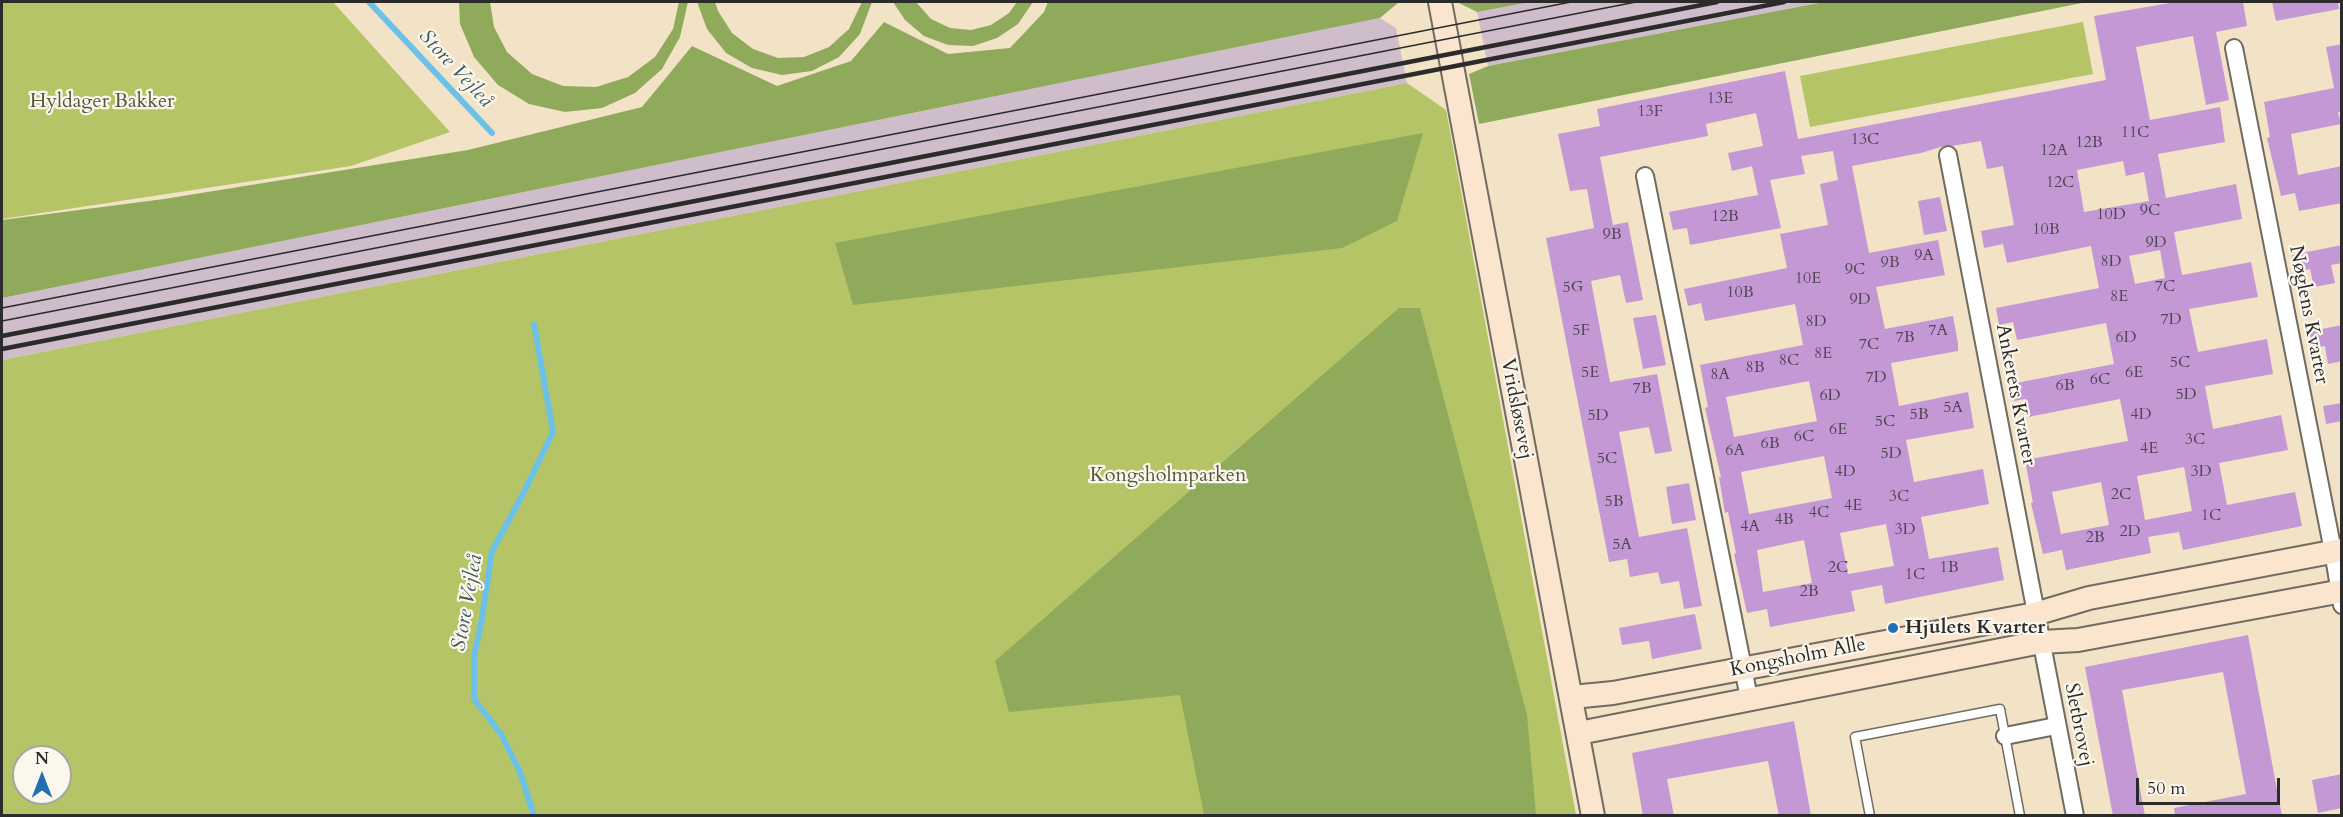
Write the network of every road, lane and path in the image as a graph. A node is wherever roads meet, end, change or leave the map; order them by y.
1 (1440, 2) edge
2 (2234, 48) dead end
3 (1948, 155) dead end
4 (1646, 176) dead end
5 (2337, 551) edge
6 (2341, 596) edge
7 (2035, 614) junction
8 (2040, 642) junction
9 (1743, 669) junction
10 (1572, 697) junction
11 (1749, 698) junction
12 (2056, 726) junction
13 (1579, 733) junction
14 (2005, 736) junction
15 (1593, 816) edge
16 (1870, 816) edge
17 (2020, 816) edge
18 (2075, 816) edge

1 - 10 street, Vridsløsevej
2 - 5 street, Nøglens Kvarter
3 - 7 street, Ankerets Kvarter
4 - 9 street
5 - 6 street, Nøglens Kvarter
5 - 7 street, Kongsholm Alle
6 - 8 street, Kongsholm Alle
7 - 8 street, Ankerets Kvarter
7 - 9 street, Kongsholm Alle
8 - 11 street, Kongsholm Alle
8 - 12 street, Sletbrovej
9 - 10 street, Kongsholm Alle
9 - 11 street
10 - 13 street, Vridsløsevej
11 - 13 street, Kongsholm Alle
12 - 14 street
12 - 18 street, Sletbrovej
13 - 15 street, Vridsløsevej
14 - 16 lane
14 - 17 lane

